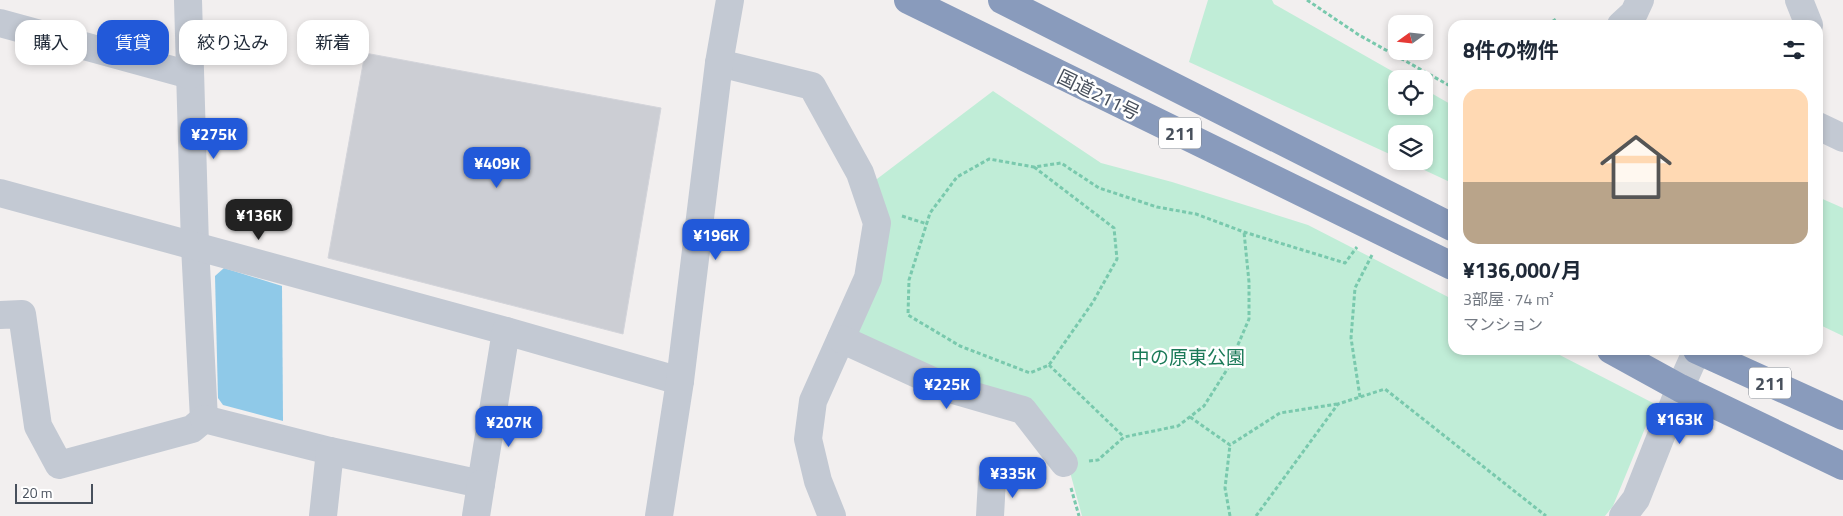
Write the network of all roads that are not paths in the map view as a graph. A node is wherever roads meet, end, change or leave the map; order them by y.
1 (188, 0) edge
2 (730, 0) edge
3 (908, 0) edge
4 (1002, 0) edge
5 (1799, 0) edge
6 (1807, 20) edge
7 (0, 23) edge
8 (719, 63) junction
9 (190, 75) junction
10 (1823, 128) edge
11 (1843, 138) edge
12 (0, 193) edge
13 (1448, 225) edge
14 (196, 246) junction
15 (1448, 264) edge
16 (0, 314) edge
17 (506, 332) junction
18 (841, 339) junction
19 (1620, 355) edge
20 (1695, 355) edge
21 (1708, 355) edge
22 (680, 381) junction
23 (1680, 388) junction
24 (1843, 416) edge
25 (204, 419) junction
26 (330, 451) junction
27 (1064, 463) road end
28 (1843, 466) edge
29 (992, 480) dead end
30 (481, 484) junction
31 (323, 516) edge
32 (476, 516) edge
33 (660, 516) edge
34 (832, 516) edge
35 (990, 516) edge
36 (1623, 516) edge

1 - 9 street
2 - 8 street
3 - 15 highway, 国道211号 / 211
4 - 13 highway, 211
5 - 6 street
7 - 9 street
8 - 18 street
8 - 22 street
9 - 14 street
10 - 11 street
12 - 14 street
14 - 17 street
14 - 25 street
16 - 25 street
17 - 22 street
17 - 30 street
18 - 27 street
18 - 34 street
19 - 23 highway, 211
20 - 23 street
21 - 24 highway, 211
22 - 33 street
23 - 28 highway, 211
23 - 36 street
25 - 26 street
26 - 30 street
26 - 31 street
29 - 35 street
30 - 32 street

